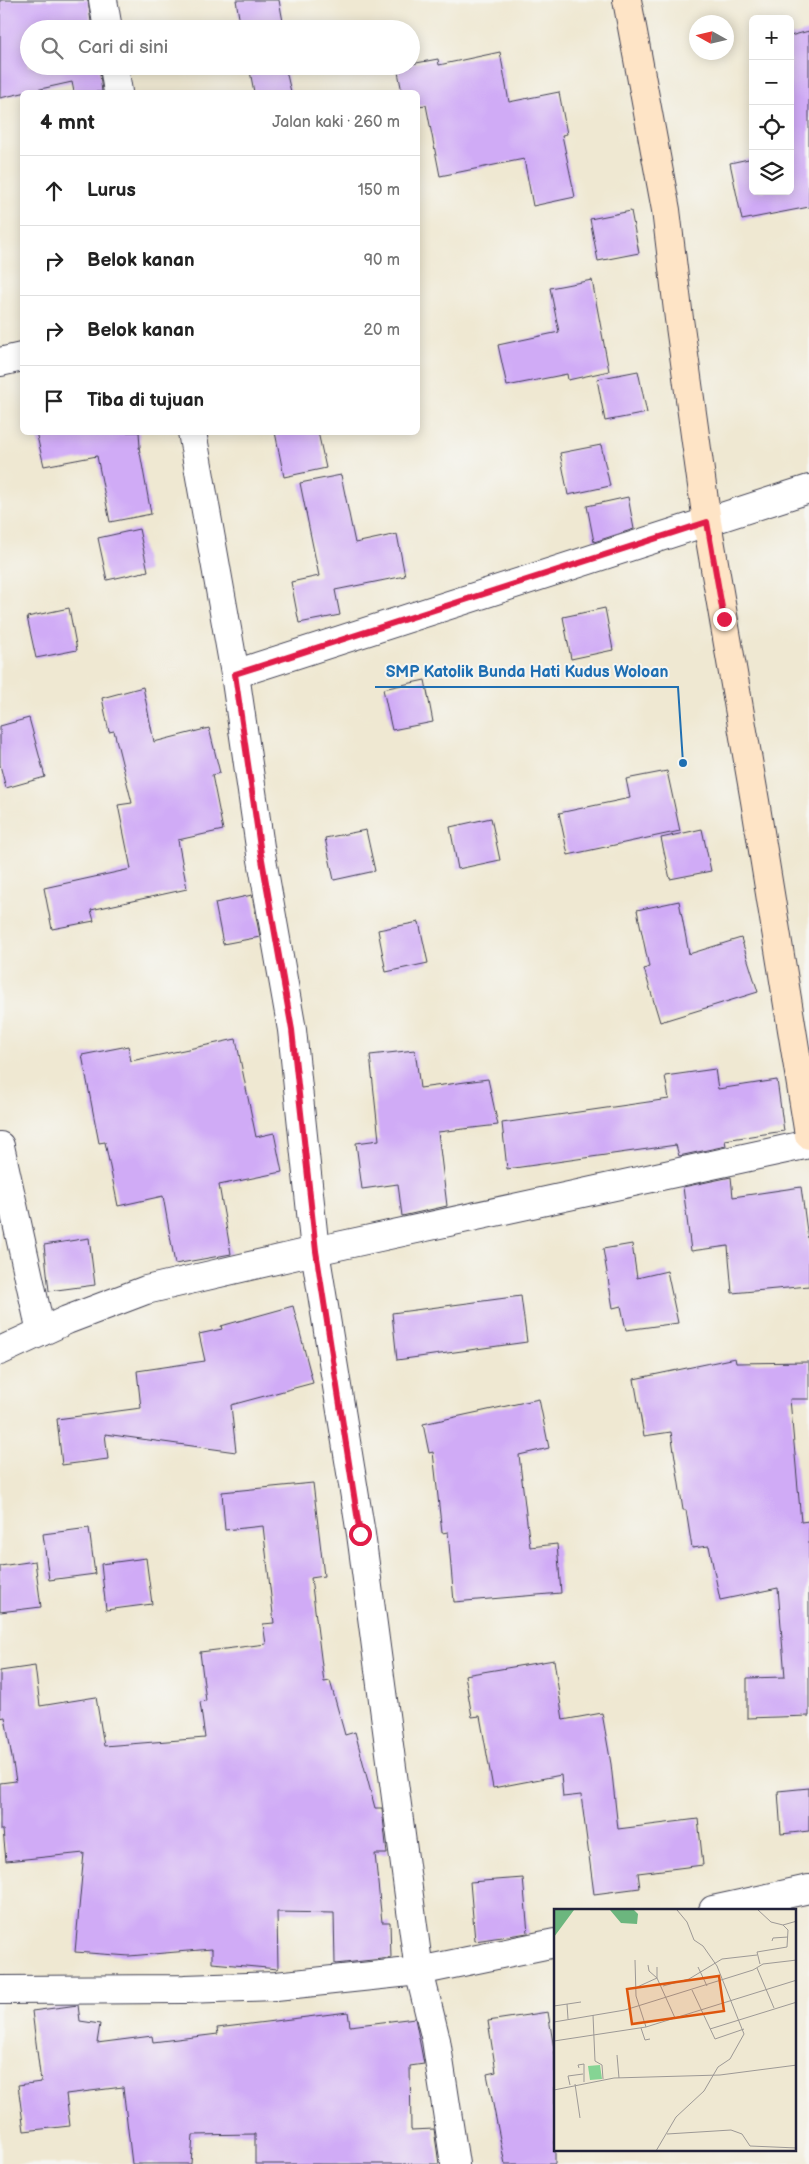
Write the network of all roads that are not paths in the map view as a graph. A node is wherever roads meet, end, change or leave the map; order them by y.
1 (102, 0) edge
2 (627, 0) edge
3 (106, 20) edge
4 (115, 75) edge
5 (118, 90) edge
6 (20, 357) edge
7 (0, 362) edge
8 (193, 435) edge
9 (809, 489) edge
10 (707, 522) junction
11 (235, 674) junction
12 (809, 1135) edge
13 (809, 1144) edge
14 (0, 1146) edge
15 (316, 1251) junction
16 (41, 1332) junction
17 (0, 1351) edge
18 (809, 1889) edge
19 (718, 1909) edge
20 (554, 1943) edge
21 (419, 1971) junction
22 (1, 1987) edge
23 (455, 2164) edge

1 - 3 street
2 - 10 main road
4 - 5 street
6 - 7 street
8 - 11 street
9 - 10 street
10 - 11 street
10 - 12 main road
11 - 15 street
13 - 15 street
14 - 16 street
15 - 16 street
15 - 21 street
16 - 17 street
18 - 19 street
20 - 21 street
21 - 22 street
21 - 23 street

